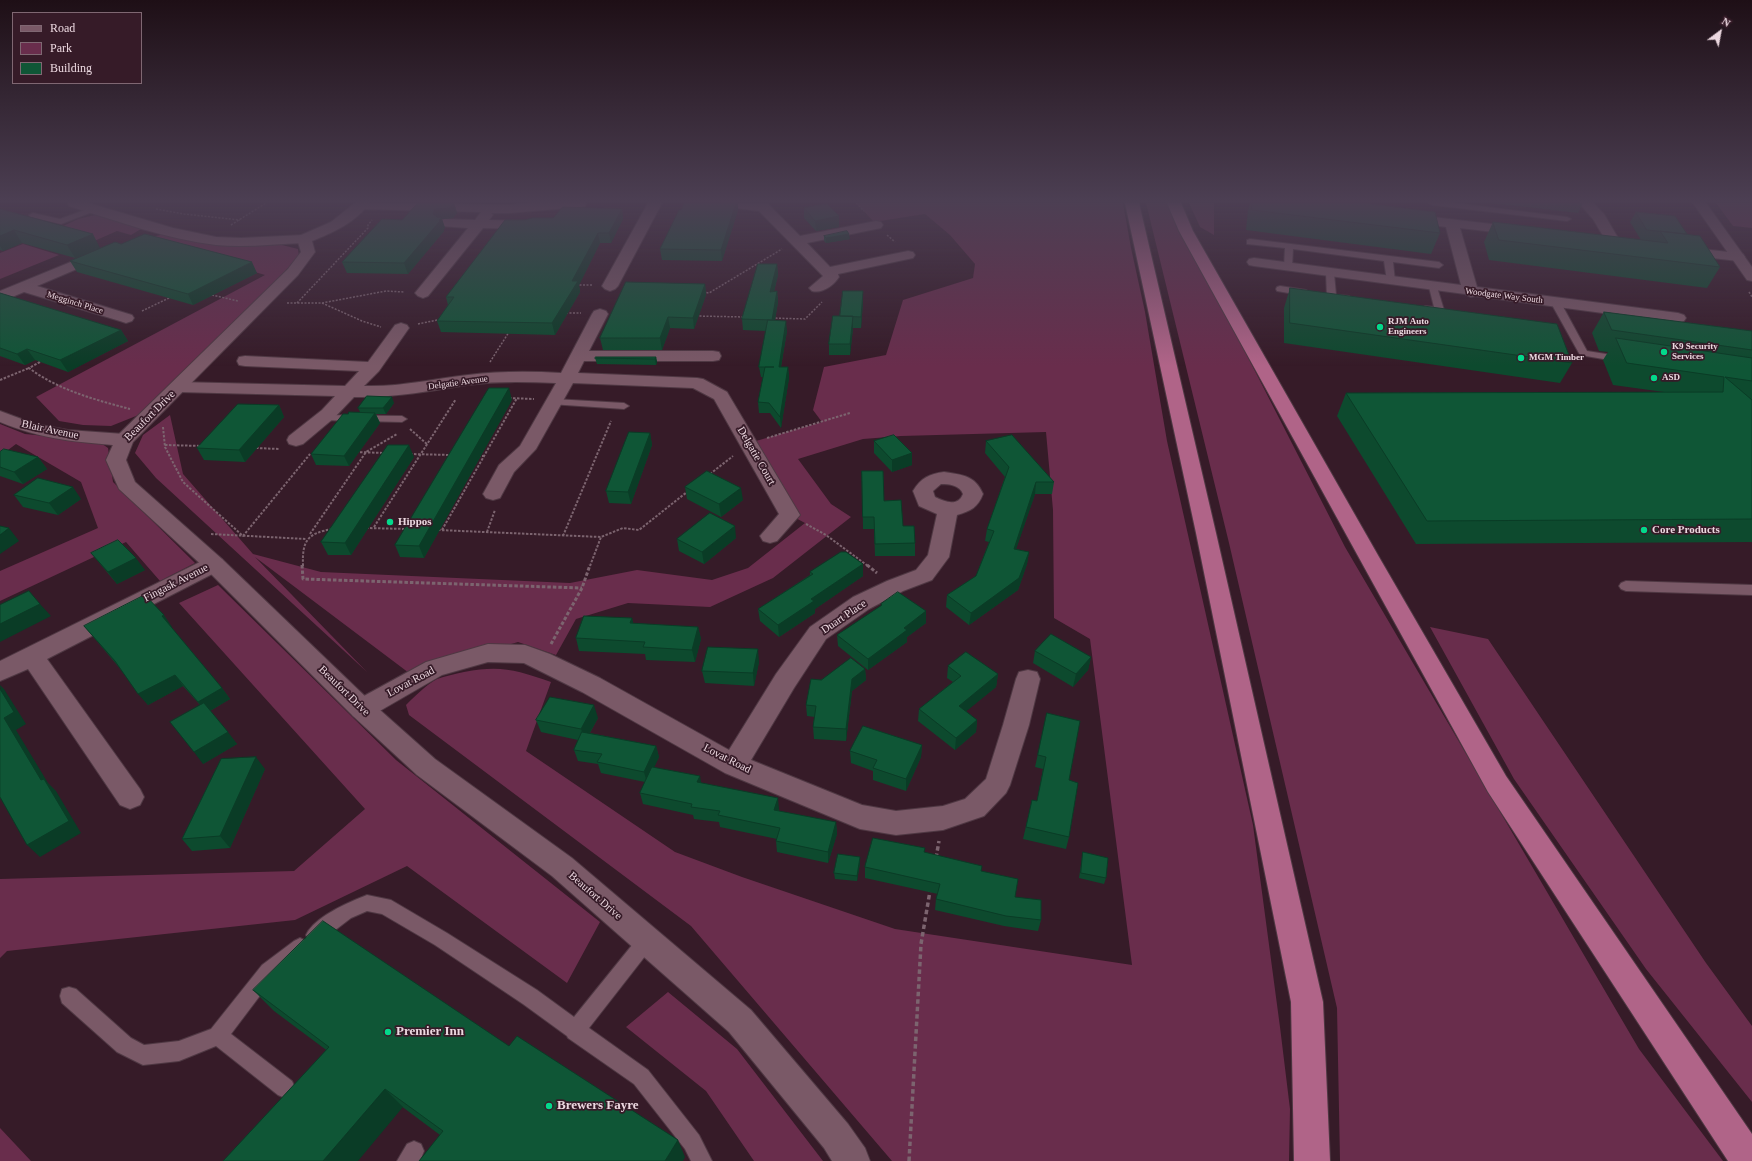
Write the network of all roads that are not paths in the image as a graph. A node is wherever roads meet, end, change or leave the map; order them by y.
1 (93, 257) edge
2 (304, 257) edge
3 (453, 257) edge
4 (626, 257) edge
5 (813, 257) edge
6 (898, 257) edge
7 (1144, 257) edge
8 (1201, 257) edge
9 (1288, 257) edge
10 (1374, 257) edge
11 (1461, 257) edge
12 (1738, 257) edge
13 (1388, 259) junction
14 (1254, 262) dead end
15 (1439, 265) dead end
16 (1288, 267) junction
17 (828, 272) junction
18 (1330, 272) junction
19 (1752, 277) edge
20 (1391, 281) junction
21 (610, 286) road end
22 (23, 287) junction
23 (1433, 287) junction
24 (817, 288) road end
25 (1280, 289) dead end
26 (1471, 292) junction
27 (423, 293) road end
28 (1325, 296) junction
29 (0, 297) edge
30 (1355, 300) edge
31 (1556, 303) junction
32 (1416, 308) edge
33 (600, 314) road end
34 (126, 318) dead end
35 (1678, 318) dead end
36 (401, 328) road end
37 (578, 356) junction
38 (713, 356) dead end
39 (1629, 360) edge
40 (245, 361) dead end
41 (373, 367) junction
42 (567, 377) junction
43 (696, 384) joint
44 (178, 387) junction
45 (349, 390) junction
46 (555, 401) junction
47 (624, 406) dead end
48 (0, 416) edge
49 (322, 418) junction
50 (405, 424) road end
51 (124, 440) junction
52 (289, 444) road end
53 (493, 494) road end
54 (948, 510) dead end
55 (770, 536) dead end
56 (214, 564) junction
57 (1626, 586) dead end
58 (1752, 590) edge
59 (32, 656) junction
60 (0, 672) edge
61 (1028, 679) dead end
62 (362, 709) junction
63 (734, 765) junction
64 (130, 797) dead end
65 (646, 940) junction
66 (69, 996) dead end
67 (575, 1031) junction
68 (218, 1036) junction
69 (285, 1088) dead end
70 (702, 1161) edge
71 (852, 1161) edge
72 (1312, 1161) edge
73 (1750, 1161) edge

1 - 22 street, Megginch Place
2 - 44 street, Beaufort Drive
3 - 27 street
4 - 21 street
5 - 17 street
6 - 17 street
7 - 72 highway
8 - 73 highway
9 - 16 lane
10 - 13 lane
11 - 26 street
12 - 19 street
13 - 15 lane
13 - 20 lane
14 - 16 street, Woodgate Way South
16 - 18 street, Woodgate Way South
17 - 24 street
18 - 20 street, Woodgate Way South
18 - 28 lane
20 - 23 street, Woodgate Way South
22 - 29 street, Megginch Place
22 - 34 street, Megginch Place
23 - 26 street, Woodgate Way South
23 - 32 lane
25 - 28 lane
26 - 31 street, Woodgate Way South
28 - 30 lane
31 - 35 street, Woodgate Way South
31 - 39 lane
33 - 37 street
36 - 41 street
37 - 38 street
37 - 42 street
40 - 41 street
41 - 45 street
42 - 43 street, Delgatie Avenue
42 - 45 street, Delgatie Avenue
42 - 46 street
43 - 55 street, Delgatie Court
44 - 45 street, Delgatie Avenue
44 - 51 street, Beaufort Drive
45 - 49 street
46 - 47 lane
46 - 53 street
48 - 51 street, Blair Avenue
49 - 50 lane
49 - 52 street
51 - 56 street, Beaufort Drive
54 - 63 street, Duart Place
56 - 59 street, Fingask Avenue
56 - 62 street, Beaufort Drive
57 - 58 lane
59 - 60 street, Fingask Avenue
59 - 64 street
61 - 63 street, Lovat Road
62 - 63 street, Lovat Road
62 - 65 street, Beaufort Drive
65 - 67 lane
65 - 71 street, Beaufort Drive
66 - 68 lane
67 - 68 lane
67 - 70 lane
68 - 69 lane

